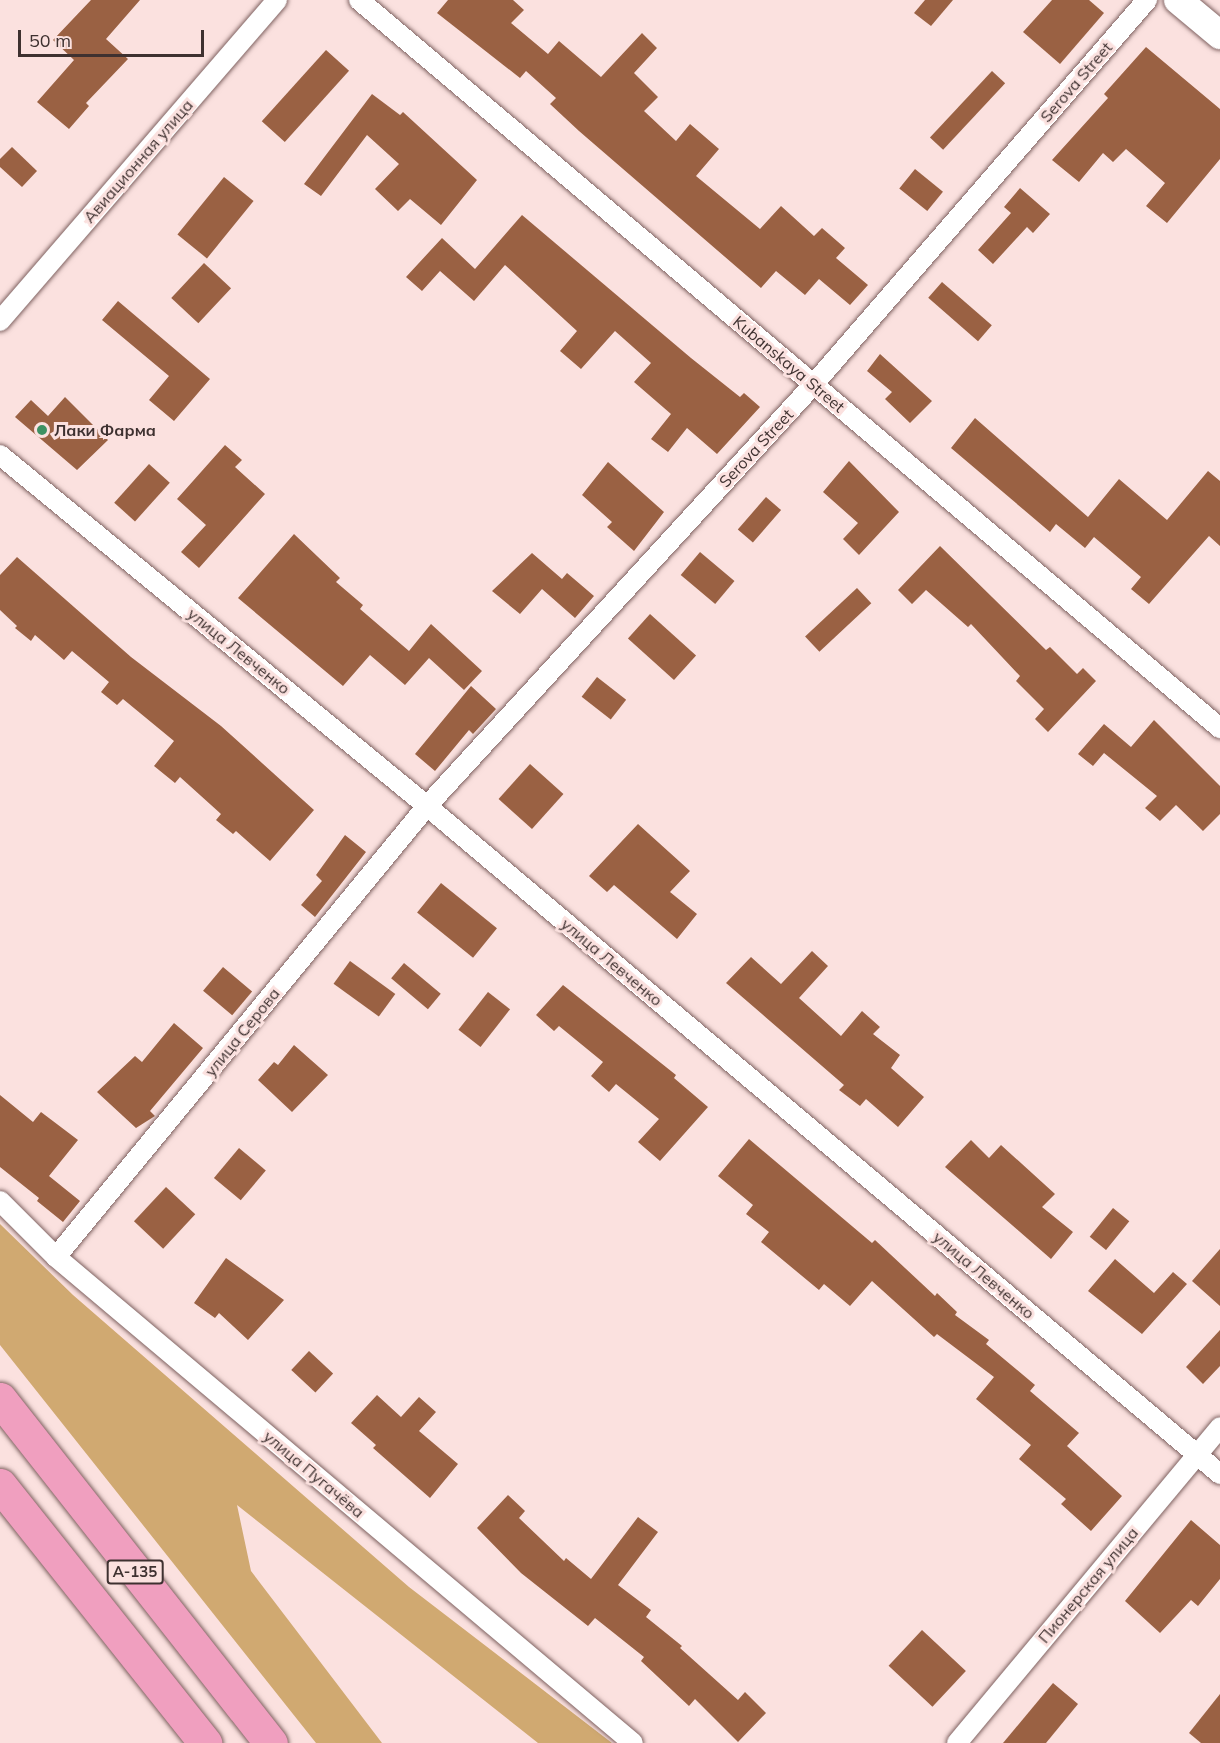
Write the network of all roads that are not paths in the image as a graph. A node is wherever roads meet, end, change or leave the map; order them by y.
1 (277, 0) edge
2 (359, 0) edge
3 (1147, 0) edge
4 (1178, 0) edge
5 (1220, 35) edge
6 (0, 321) edge
7 (813, 385) junction
8 (0, 455) edge
9 (1220, 728) edge
10 (427, 806) junction
11 (0, 1201) edge
12 (56, 1257) junction
13 (5, 1406) edge
14 (1220, 1427) edge
15 (1197, 1455) junction
16 (0, 1473) edge
17 (1220, 1474) edge
18 (0, 1485) edge
19 (205, 1743) edge
20 (272, 1743) edge
21 (633, 1743) edge
22 (957, 1743) edge

1 - 6 street, Авиационная улица
2 - 7 street, Kubanskaya Street
3 - 7 street, Serova Street
4 - 5 street
7 - 9 street, Kubanskaya Street
7 - 10 street, Serova Street
8 - 10 street, улица Левченко
10 - 12 street, улица Серова
10 - 15 street, улица Левченко
11 - 12 street, улица Пугачёва
12 - 21 street, улица Пугачёва
13 - 16 highway
13 - 20 highway, А-135
14 - 15 street, Пионерская улица
15 - 17 street, улица Левченко
15 - 22 street, Пионерская улица
18 - 19 highway, А-135

